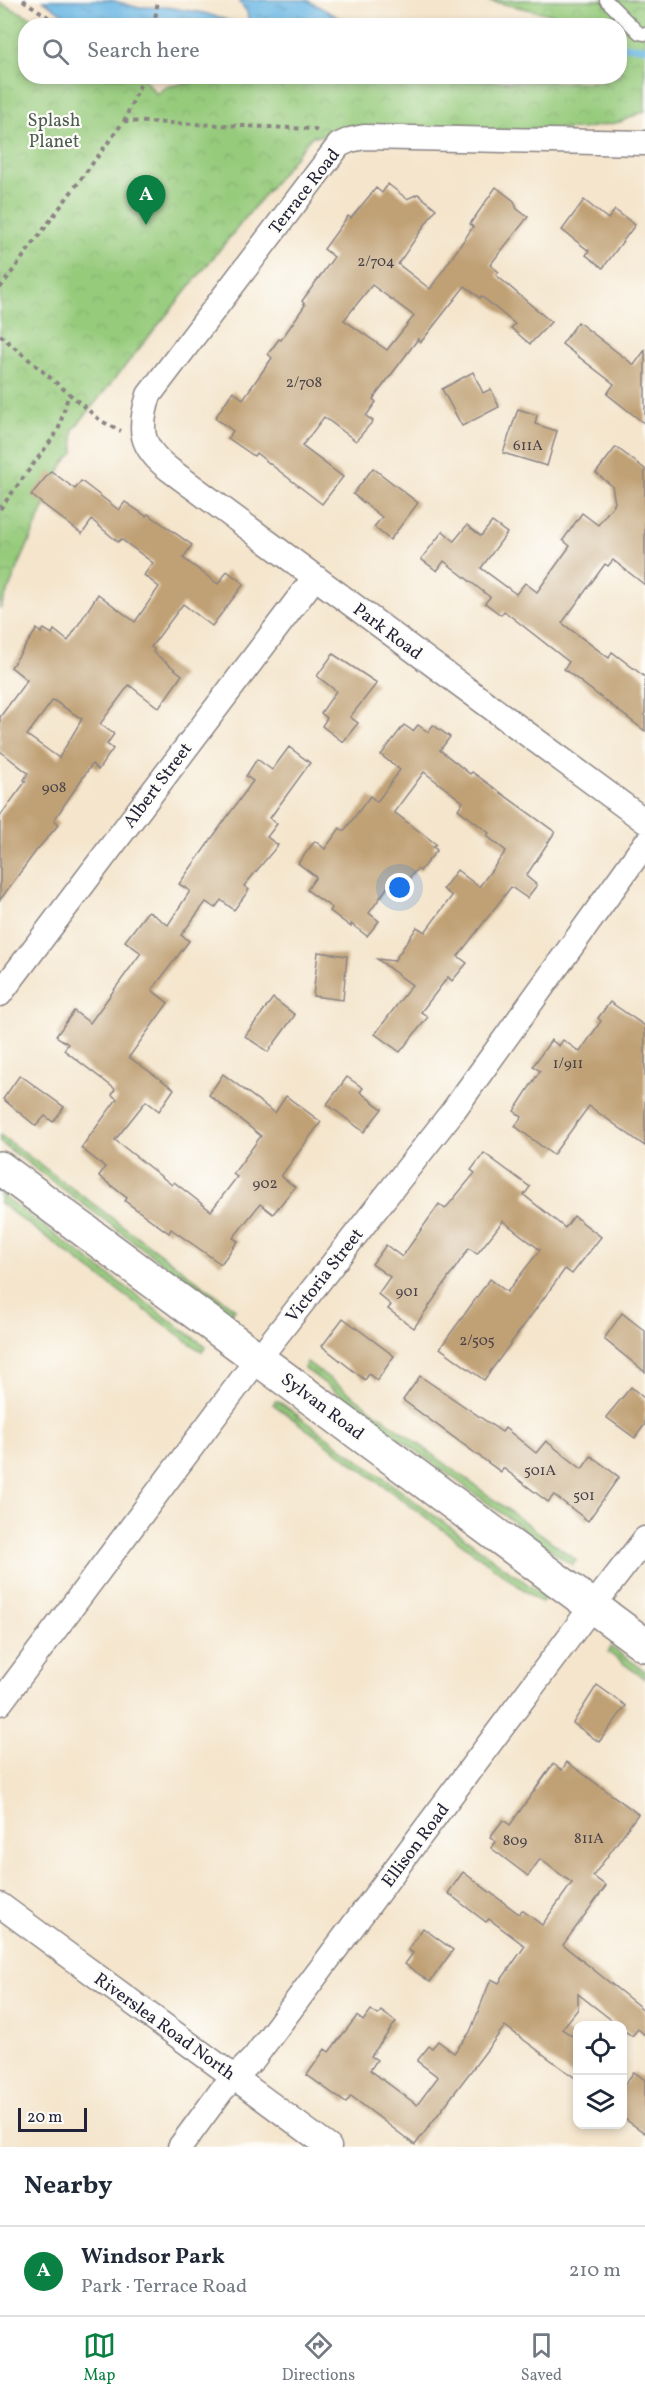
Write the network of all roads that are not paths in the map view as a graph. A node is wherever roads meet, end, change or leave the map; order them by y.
1 (606, 0) edge
2 (624, 18) edge
3 (627, 21) edge
4 (645, 34) edge
5 (645, 143) edge
6 (142, 431) joint
7 (315, 577) junction
8 (645, 821) edge
9 (645, 844) edge
10 (0, 994) edge
11 (0, 1168) edge
12 (258, 1358) junction
13 (645, 1539) edge
14 (593, 1606) junction
15 (645, 1645) edge
16 (0, 1703) edge
17 (0, 1905) edge
18 (235, 2078) junction
19 (180, 2147) edge
20 (329, 2147) edge

1 - 2 lane
3 - 4 lane
5 - 6 street, Terrace Road
6 - 7 street, Park Road
7 - 8 street, Park Road
7 - 10 street, Albert Street
9 - 12 street, Victoria Street
11 - 12 street, Sylvan Road
12 - 14 street, Sylvan Road
12 - 16 street, Victoria Street
13 - 14 street, Ellison Road
14 - 15 street, Sylvan Road
14 - 18 street, Ellison Road
17 - 18 street, Riverslea Road North
18 - 19 street, Ellison Road
18 - 20 street, Riverslea Road North

